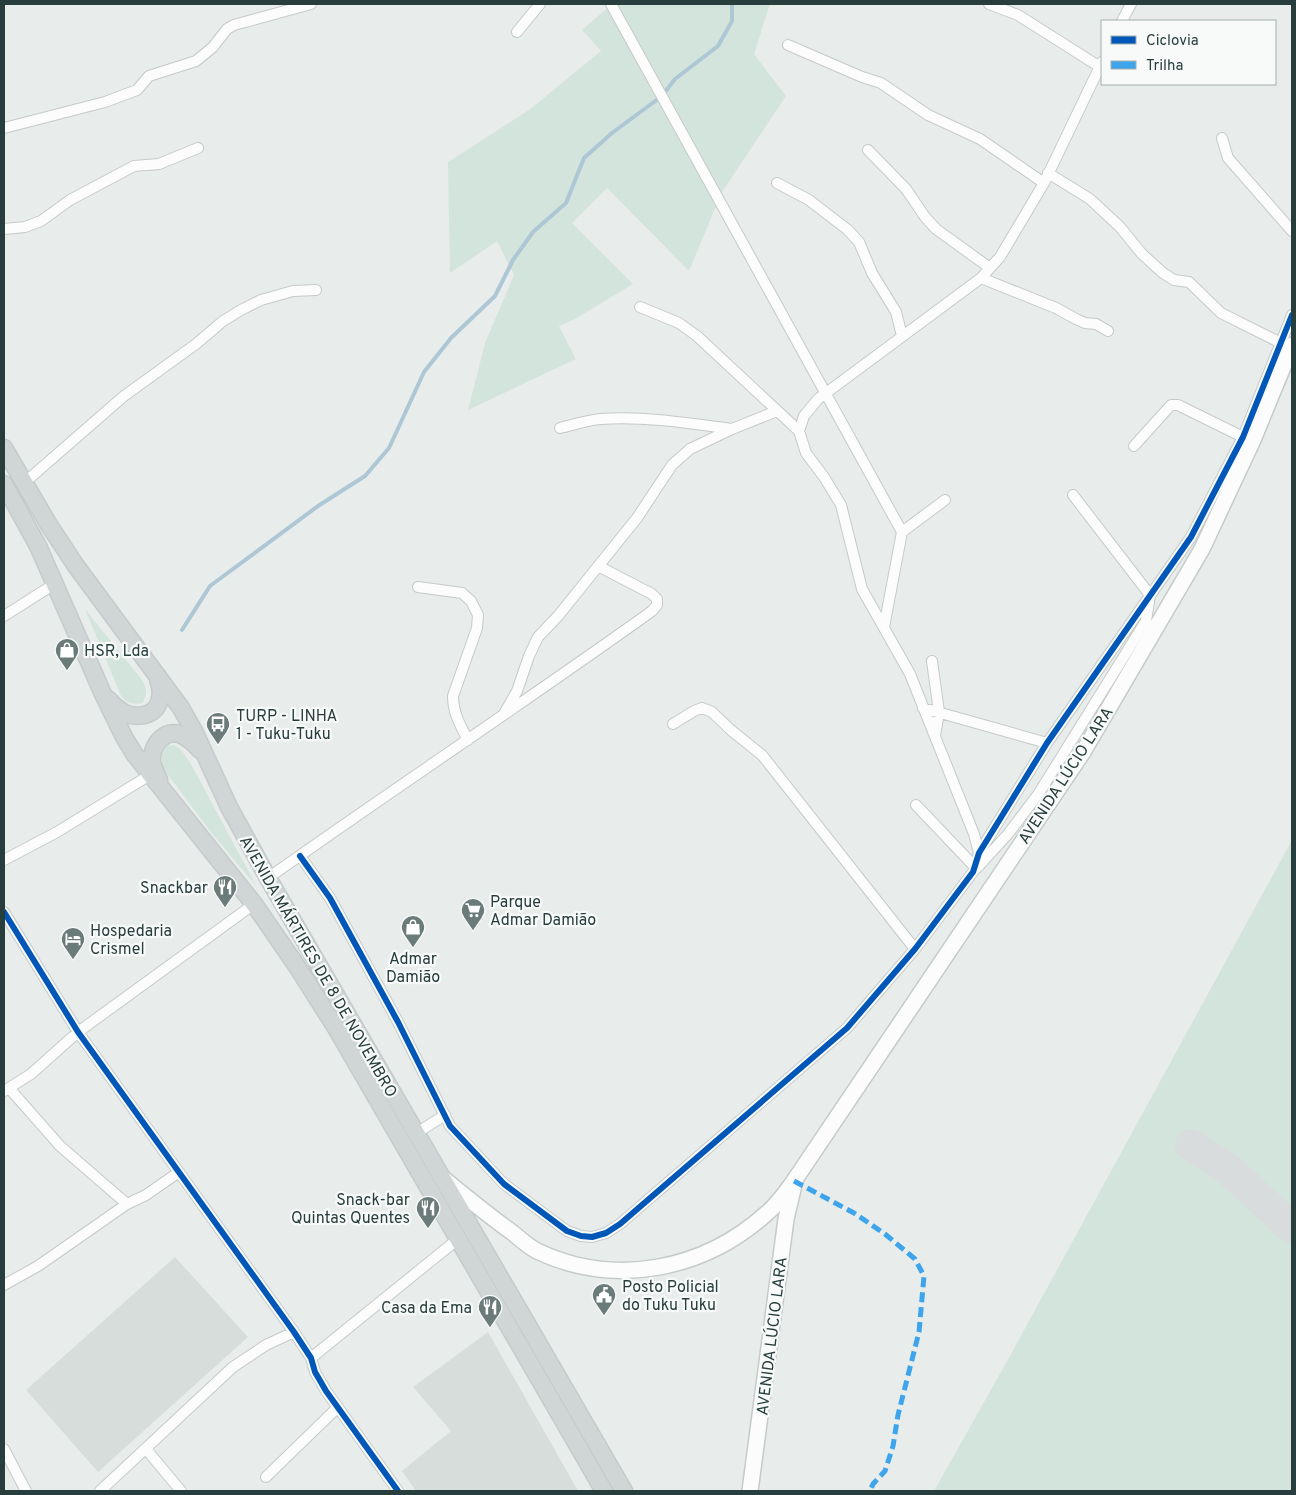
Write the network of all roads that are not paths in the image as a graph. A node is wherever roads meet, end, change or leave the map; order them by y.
1 (311, 4) edge
2 (540, 4) edge
3 (611, 4) edge
4 (988, 4) edge
5 (1131, 4) edge
6 (1123, 20) edge
7 (518, 32) dead end
8 (788, 45) dead end
9 (1101, 65) edge
10 (4, 128) edge
11 (1222, 138) dead end
12 (198, 148) dead end
13 (868, 150) dead end
14 (1046, 178) junction
15 (777, 183) dead end
16 (4, 229) edge
17 (1292, 231) edge
18 (990, 268) junction
19 (981, 278) junction
20 (316, 290) dead end
21 (640, 307) dead end
22 (1292, 315) edge
23 (1108, 331) dead end
24 (902, 336) junction
25 (1287, 344) edge
26 (826, 394) junction
27 (778, 411) junction
28 (560, 428) dead end
29 (732, 429) junction
30 (799, 431) junction
31 (1243, 437) junction
32 (1134, 446) dead end
33 (4, 448) edge
34 (24, 483) junction
35 (4, 484) edge
36 (1073, 495) dead end
37 (945, 500) dead end
38 (902, 532) junction
39 (598, 566) junction
40 (56, 583) junction
41 (418, 587) dead end
42 (1150, 595) junction
43 (4, 616) edge
44 (884, 627) junction
45 (932, 661) dead end
46 (156, 672) junction
47 (103, 694) junction
48 (923, 708) junction
49 (939, 712) junction
50 (502, 717) junction
51 (673, 724) dead end
52 (935, 736) junction
53 (468, 740) junction
54 (1047, 743) junction
55 (206, 755) junction
56 (150, 776) junction
57 (163, 791) junction
58 (916, 804) dead end
59 (979, 853) junction
60 (300, 856) junction
61 (4, 860) edge
62 (974, 869) junction
63 (268, 878) junction
64 (254, 904) junction
65 (4, 912) edge
66 (915, 948) junction
67 (78, 1032) junction
68 (6, 1090) edge
69 (445, 1115) junction
70 (415, 1134) junction
71 (179, 1172) junction
72 (440, 1176) junction
73 (794, 1181) junction
74 (127, 1204) junction
75 (458, 1239) junction
76 (4, 1286) edge
77 (294, 1332) junction
78 (311, 1358) junction
79 (338, 1407) junction
80 (146, 1448) junction
81 (4, 1449) edge
82 (266, 1477) dead end
83 (26, 1491) edge
84 (100, 1491) edge
85 (181, 1491) edge
86 (398, 1491) edge
87 (604, 1491) edge
88 (624, 1491) edge
89 (750, 1491) edge

1 - 10 street
2 - 7 street
3 - 26 street
4 - 9 street
5 - 6 street
8 - 14 street
9 - 14 street
11 - 17 street
12 - 16 street
13 - 18 street
14 - 18 street
14 - 25 street
15 - 24 street
18 - 19 street
19 - 23 street
19 - 24 street
20 - 34 street
21 - 27 street
22 - 25 street
24 - 26 street
25 - 31 street
25 - 73 main road, AVENIDA LÚCIO LARA
26 - 30 street
26 - 38 street
27 - 29 street
27 - 30 street
28 - 29 street
29 - 39 street
30 - 44 street
31 - 32 street
31 - 42 street
33 - 34 main road, AVENIDA MÁRTIRES DE 8 DE NOVEMBRO
34 - 46 main road, AVENIDA MÁRTIRES DE 8 DE NOVEMBRO
35 - 40 main road, AVENIDA MÁRTIRES DE 8 DE NOVEMBRO
36 - 42 street
37 - 38 street
38 - 44 street
39 - 50 street
39 - 50 street
40 - 43 street
40 - 47 main road, AVENIDA MÁRTIRES DE 8 DE NOVEMBRO
41 - 53 street
42 - 54 street
42 - 62 street
44 - 48 street
45 - 49 street
46 - 47 main road
46 - 55 main road, AVENIDA MÁRTIRES DE 8 DE NOVEMBRO
47 - 56 main road, AVENIDA MÁRTIRES DE 8 DE NOVEMBRO
48 - 49 street
48 - 52 street
49 - 52 street
49 - 54 street
50 - 53 street
51 - 66 street
52 - 59 street
53 - 60 street
54 - 59 street
55 - 57 main road
55 - 63 main road, AVENIDA MÁRTIRES DE 8 DE NOVEMBRO
56 - 57 main road, AVENIDA MÁRTIRES DE 8 DE NOVEMBRO
56 - 61 street
57 - 64 main road, AVENIDA MÁRTIRES DE 8 DE NOVEMBRO
58 - 62 street
59 - 62 street
60 - 63 street
60 - 69 street
62 - 66 street
63 - 70 main road, AVENIDA MÁRTIRES DE 8 DE NOVEMBRO
64 - 67 street
64 - 75 main road, AVENIDA MÁRTIRES DE 8 DE NOVEMBRO
65 - 67 street
66 - 69 street
67 - 68 street
67 - 71 street
68 - 74 street
69 - 70 street
70 - 72 main road, AVENIDA MÁRTIRES DE 8 DE NOVEMBRO
71 - 74 street
71 - 77 street
72 - 73 main road, AVENIDA LÚCIO LARA
72 - 88 main road, AVENIDA MÁRTIRES DE 8 DE NOVEMBRO
73 - 89 main road, AVENIDA LÚCIO LARA
74 - 76 street
75 - 78 street
75 - 87 main road, AVENIDA MÁRTIRES DE 8 DE NOVEMBRO
77 - 78 street
77 - 80 street
78 - 79 street
79 - 82 street
79 - 86 street
80 - 84 street
80 - 85 street
81 - 83 street

